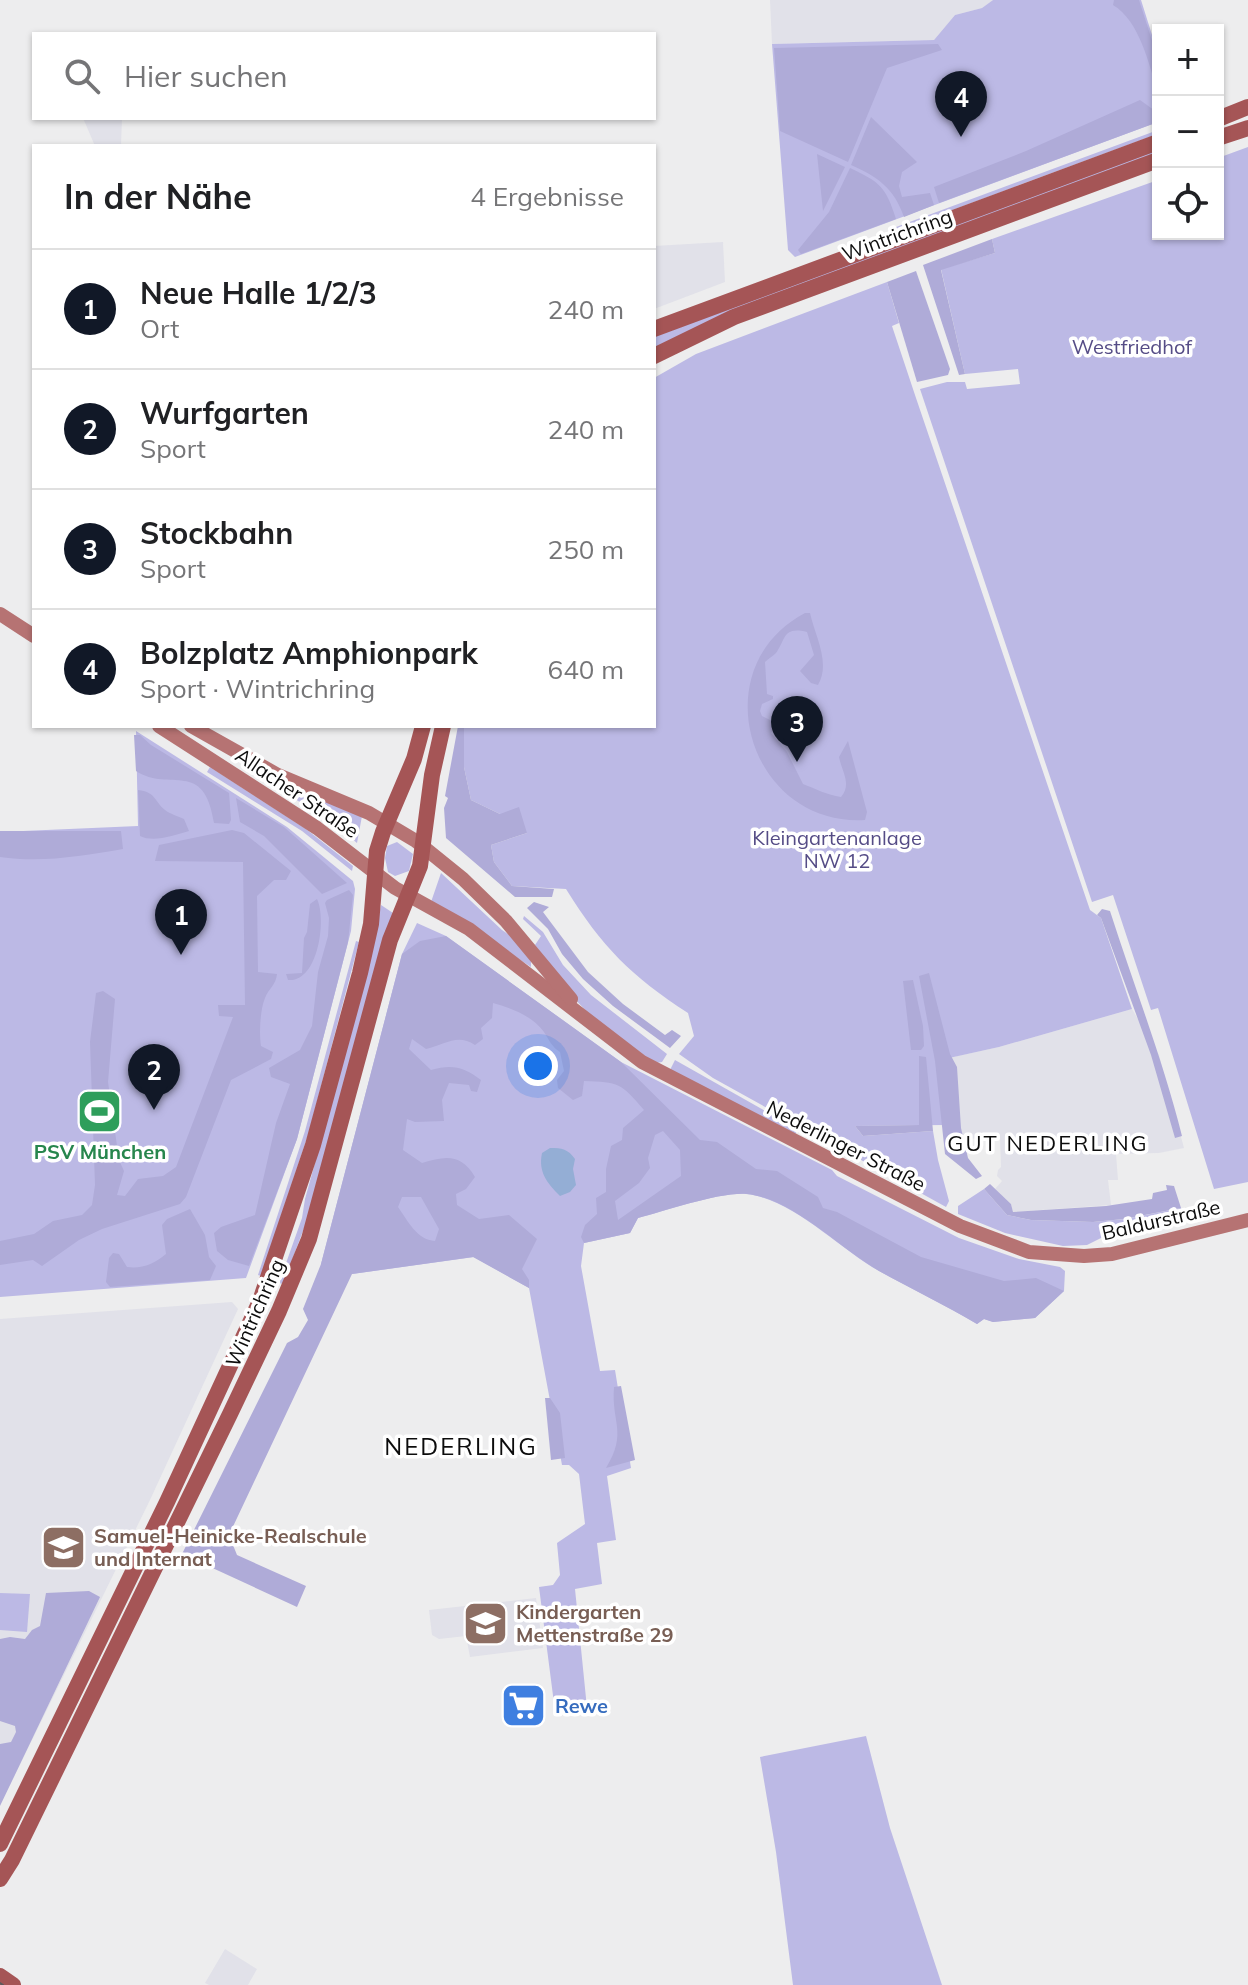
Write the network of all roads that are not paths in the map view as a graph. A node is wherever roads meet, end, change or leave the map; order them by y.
1 (1248, 107) edge
2 (1224, 117) edge
3 (1248, 128) edge
4 (1224, 136) edge
5 (1152, 144) edge
6 (1152, 162) edge
7 (656, 328) edge
8 (656, 355) edge
9 (0, 614) edge
10 (32, 635) edge
11 (162, 728) edge
12 (195, 728) edge
13 (422, 728) edge
14 (443, 728) edge
15 (386, 822) junction
16 (423, 847) junction
17 (375, 874) junction
18 (410, 896) junction
19 (604, 1035) junction
20 (1248, 1220) edge
21 (1084, 1256) joint
22 (0, 1844) edge
23 (0, 1879) edge
24 (0, 1976) edge
25 (13, 1985) edge

1 - 2 main road
3 - 4 main road
5 - 7 main road, Wintrichring
6 - 8 main road, Wintrichring
9 - 10 street
11 - 17 street, Allacher Straße
12 - 15 street, Allacher Straße
13 - 15 main road, Wintrichring
14 - 16 main road, Wintrichring
15 - 16 street, Nederlinger Straße
15 - 17 main road, Wintrichring
16 - 18 main road, Wintrichring
16 - 19 street, Nederlinger Straße
17 - 18 street, Allacher Straße
17 - 22 main road, Wintrichring
18 - 19 street, Nederlinger Straße
18 - 23 main road, Wintrichring
19 - 21 street, Nederlinger Straße
20 - 21 street, Baldurstraße
24 - 25 main road

